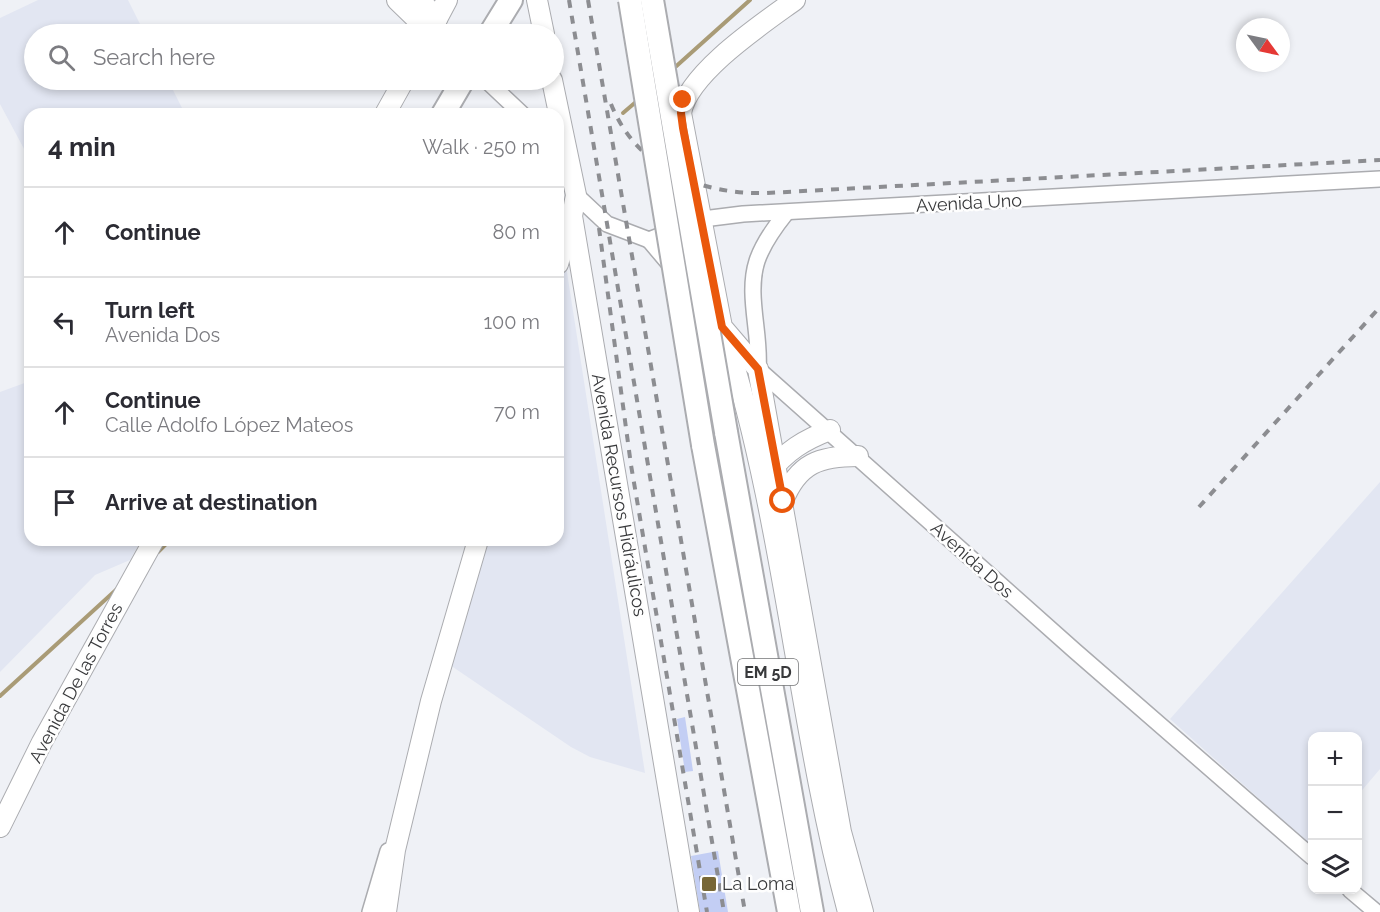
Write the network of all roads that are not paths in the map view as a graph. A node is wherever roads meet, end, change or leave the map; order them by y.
1 (397, 0) edge
2 (420, 0) edge
3 (447, 0) edge
4 (511, 0) edge
5 (537, 0) edge
6 (630, 0) edge
7 (652, 0) edge
8 (795, 0) edge
9 (426, 24) edge
10 (432, 24) edge
11 (438, 24) edge
12 (496, 24) edge
13 (542, 24) edge
14 (398, 90) edge
15 (457, 90) edge
16 (497, 90) edge
17 (554, 90) edge
18 (388, 108) edge
19 (446, 108) edge
20 (516, 108) edge
21 (556, 108) edge
22 (564, 156) edge
23 (1380, 179) edge
24 (576, 195) junction
25 (786, 213) junction
26 (572, 216) junction
27 (703, 219) junction
28 (649, 240) junction
29 (564, 243) edge
30 (722, 327) junction
31 (758, 369) junction
32 (830, 430) junction
33 (858, 456) junction
34 (770, 473) junction
35 (783, 501) junction
36 (150, 546) edge
37 (476, 546) edge
38 (431, 701) junction
39 (0, 827) edge
40 (1308, 853) edge
41 (1355, 894) edge
42 (370, 912) edge
43 (386, 912) edge
44 (689, 912) edge
45 (789, 912) edge
46 (812, 912) edge
47 (848, 912) edge
48 (863, 912) edge
49 (1376, 912) edge

1 - 9 main road
2 - 10 main road
3 - 11 main road
4 - 12 highway
5 - 13 main road
6 - 45 highway, EM 5D, bridge
7 - 46 highway, EM 5D, bridge
8 - 27 main road
14 - 18 main road
15 - 19 highway
16 - 20 street
17 - 21 main road, Avenida Recursos Hidráulicos
22 - 24 main road, Avenida Recursos Hidráulicos
23 - 25 street, Avenida Uno
24 - 26 main road, Avenida Recursos Hidráulicos
24 - 28 street
25 - 27 street, Avenida Uno
25 - 31 street
26 - 29 main road
26 - 44 main road, Avenida Recursos Hidráulicos
27 - 28 street, Avenida Uno
27 - 30 main road
28 - 30 street
30 - 31 main road, Avenida Dos
30 - 34 main road
31 - 32 street, Avenida Dos
31 - 34 main road
32 - 33 street, Avenida Dos
32 - 34 main road
33 - 35 main road
33 - 40 street, Avenida Dos
34 - 35 main road
34 - 47 main road
35 - 48 main road
36 - 39 main road, Avenida De las Torres
37 - 38 main road
38 - 42 street
38 - 43 main road
41 - 49 street

